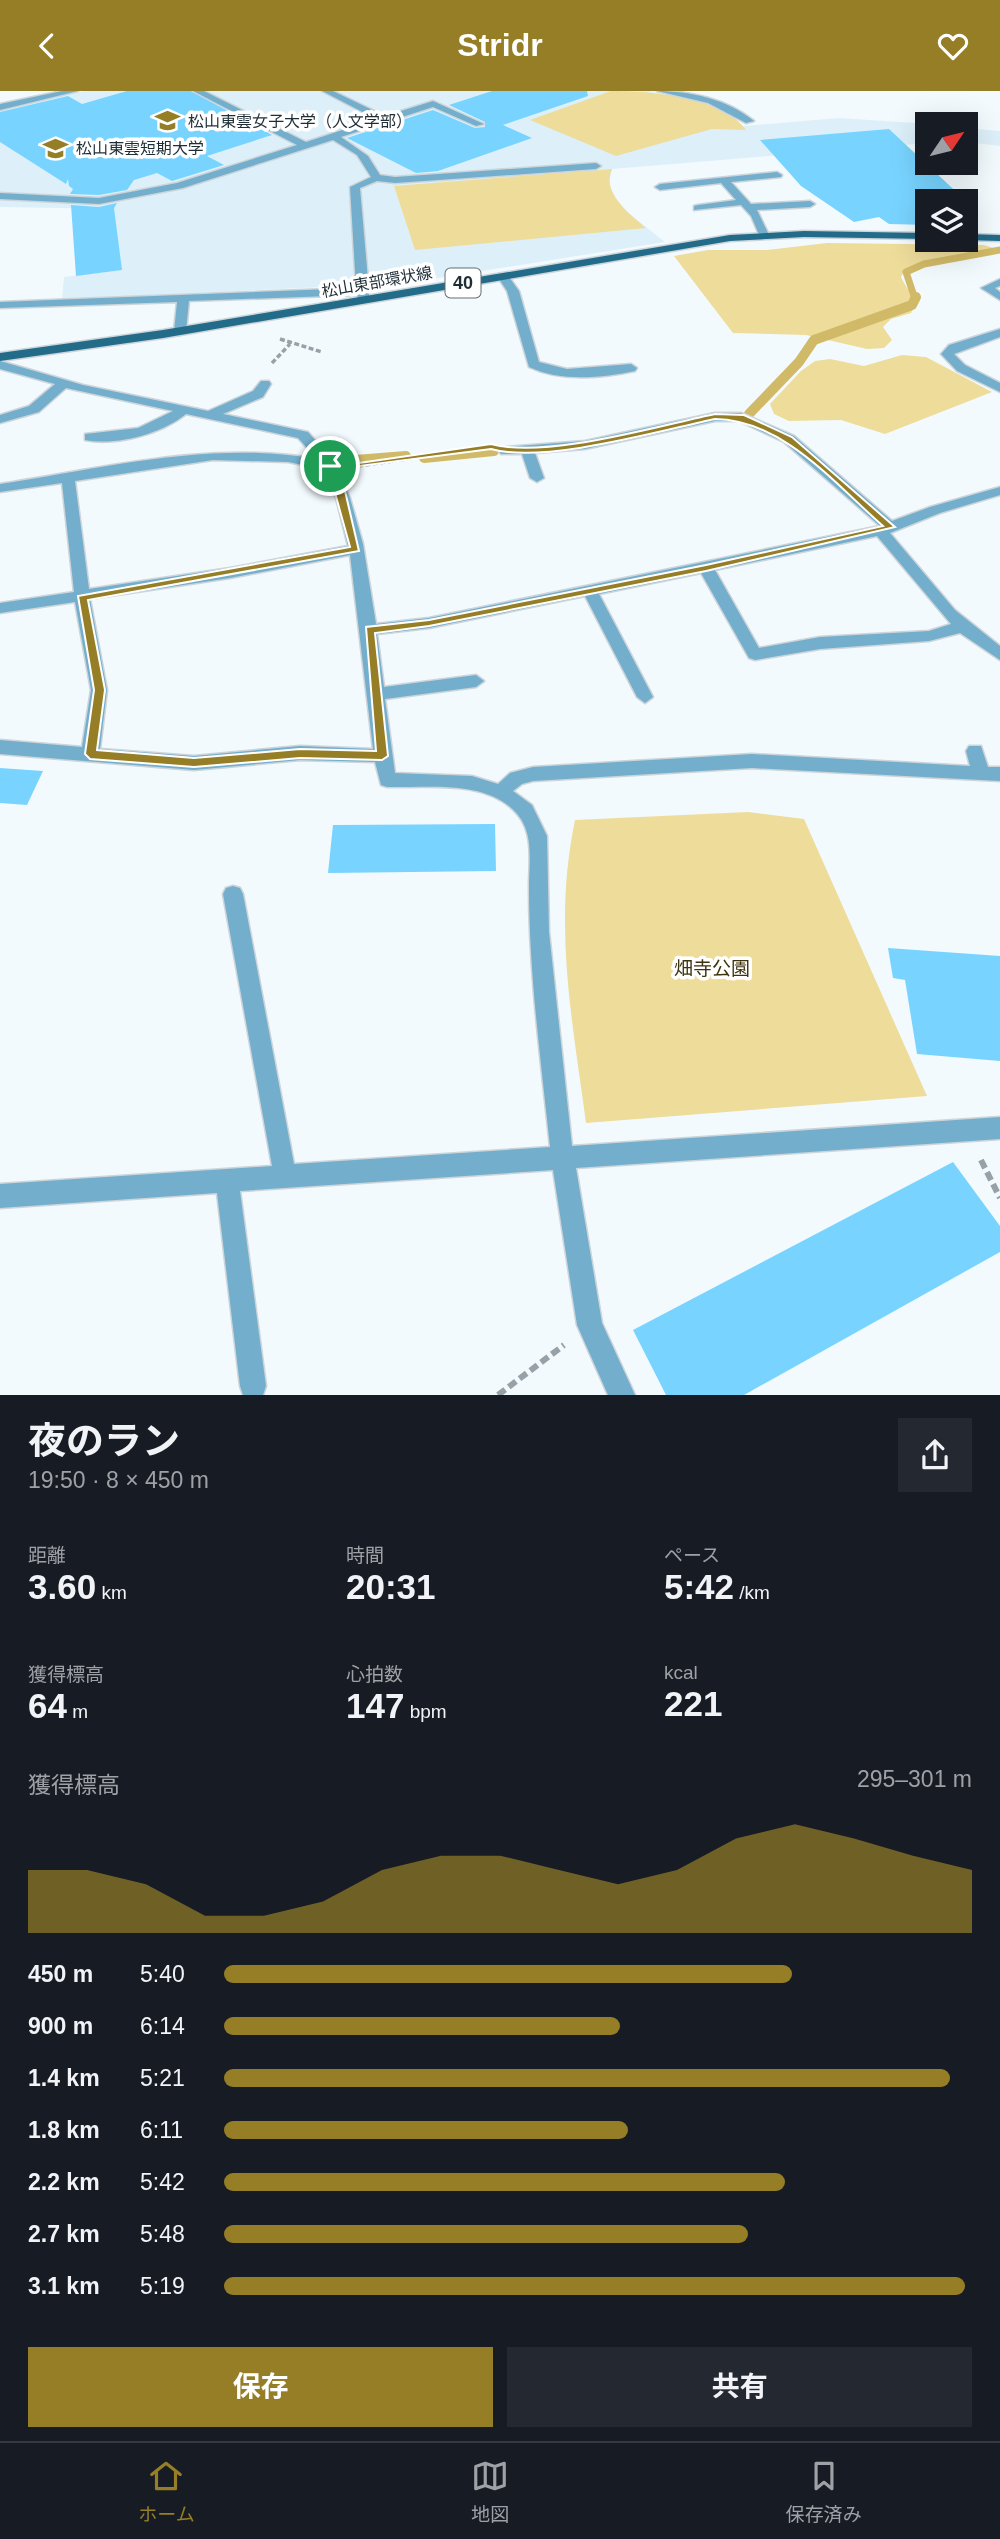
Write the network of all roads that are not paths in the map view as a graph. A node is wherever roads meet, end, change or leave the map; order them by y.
1 (74, 91) edge
2 (197, 91) edge
3 (326, 91) edge
4 (661, 91) edge
5 (0, 107) edge
6 (385, 120) junction
7 (749, 121) dead end
8 (479, 124) dead end
9 (335, 137) junction
10 (306, 146) junction
11 (596, 166) dead end
12 (777, 175) dead end
13 (376, 178) junction
14 (723, 180) junction
15 (660, 187) dead end
16 (0, 196) edge
17 (746, 204) junction
18 (810, 204) dead end
19 (698, 208) dead end
20 (764, 235) junction
21 (915, 236) edge
22 (978, 237) edge
23 (1000, 238) edge
24 (503, 276) junction
25 (1000, 282) edge
26 (363, 296) junction
27 (1000, 297) edge
28 (183, 298) junction
29 (0, 305) edge
30 (180, 331) junction
31 (1000, 333) edge
32 (0, 357) edge
33 (0, 365) edge
34 (631, 368) dead end
35 (64, 383) junction
36 (265, 384) dead end
37 (1000, 388) edge
38 (185, 409) junction
39 (212, 414) junction
40 (0, 419) edge
41 (90, 437) dead end
42 (527, 449) junction
43 (506, 451) road end
44 (330, 466) junction
45 (68, 478) junction
46 (537, 478) dead end
47 (0, 488) edge
48 (1000, 491) edge
49 (886, 529) junction
50 (355, 549) junction
51 (706, 568) junction
52 (589, 590) junction
53 (82, 598) junction
54 (0, 608) edge
55 (961, 627) junction
56 (369, 630) junction
57 (1000, 654) edge
58 (476, 681) dead end
59 (376, 694) junction
60 (645, 697) dead end
61 (0, 747) edge
62 (975, 751) dead end
63 (90, 754) junction
64 (382, 756) junction
65 (981, 773) junction
66 (1000, 773) edge
67 (501, 792) junction
68 (233, 894) dead end
69 (1000, 1128) edge
70 (562, 1156) junction
71 (285, 1176) junction
72 (227, 1180) junction
73 (0, 1196) edge
74 (253, 1386) dead end
75 (622, 1395) edge

1 - 5 street
2 - 10 street
3 - 6 street
4 - 7 street
6 - 8 street
6 - 9 street
9 - 10 street
9 - 13 street
10 - 16 street
11 - 13 street
12 - 14 street
13 - 26 street
14 - 15 street
14 - 17 street
17 - 18 street
17 - 19 street
17 - 20 street
20 - 21 main road, 松山東部環状線 / 40
20 - 24 main road, 松山東部環状線 / 40
22 - 23 main road
24 - 26 main road, 松山東部環状線 / 40
24 - 34 street
25 - 27 street
26 - 28 street
26 - 30 main road, 松山東部環状線 / 40
28 - 29 street
28 - 30 street
30 - 32 main road, 松山東部環状線 / 40
31 - 37 street
33 - 35 street
35 - 38 street
35 - 40 street
36 - 39 street
38 - 39 street
38 - 41 street
39 - 44 street
42 - 43 street
42 - 46 street
42 - 49 street
44 - 45 street
44 - 50 street
45 - 47 street
45 - 53 street
48 - 49 street
49 - 51 street
49 - 55 street
50 - 53 street
50 - 56 street
51 - 52 street
51 - 55 street
52 - 56 street
52 - 60 street
53 - 54 street
53 - 63 street
55 - 57 street
56 - 59 street
58 - 59 street
59 - 64 street
61 - 63 street
62 - 65 street
63 - 64 street
64 - 67 street
65 - 66 street
65 - 67 street
67 - 70 street
68 - 71 street
69 - 70 street
70 - 71 street
70 - 75 street
71 - 72 street
72 - 73 street
72 - 74 street

